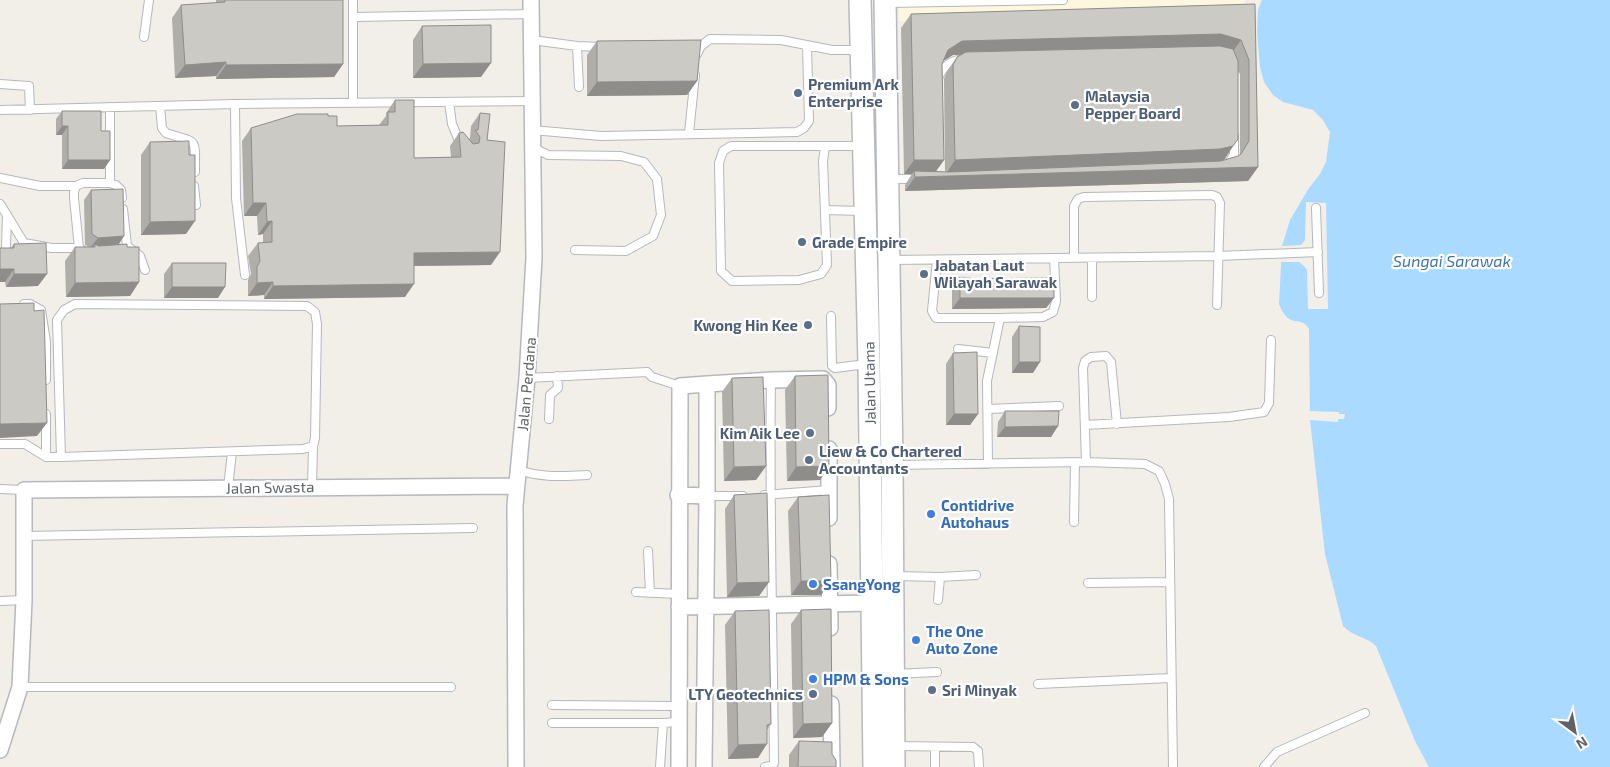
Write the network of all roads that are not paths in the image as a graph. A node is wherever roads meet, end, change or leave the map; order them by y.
1 (149, 0) edge
2 (353, 0) edge
3 (860, 0) edge
4 (1063, 0) edge
5 (885, 1) edge
6 (925, 1) edge
7 (532, 7) edge
8 (353, 17) junction
9 (144, 37) dead end
10 (532, 40) junction
11 (577, 46) junction
12 (607, 46) edge
13 (807, 46) junction
14 (861, 50) junction
15 (975, 59) edge
16 (696, 60) edge
17 (695, 69) edge
18 (0, 84) edge
19 (579, 87) dead end
20 (938, 88) edge
21 (532, 101) junction
22 (449, 102) junction
23 (353, 103) junction
24 (235, 104) junction
25 (160, 106) junction
26 (110, 107) junction
27 (0, 110) edge
28 (30, 110) junction
29 (1234, 128) edge
30 (532, 130) junction
31 (689, 133) junction
32 (864, 146) junction
33 (825, 147) junction
34 (532, 148) junction
35 (466, 152) edge
36 (1219, 167) edge
37 (0, 178) edge
38 (887, 179) junction
39 (931, 179) edge
40 (110, 182) junction
41 (76, 186) junction
42 (0, 204) edge
43 (196, 204) edge
44 (1316, 208) dead end
45 (825, 210) junction
46 (865, 211) junction
47 (8, 215) junction
48 (6, 246) edge
49 (78, 248) junction
50 (575, 250) dead end
51 (1318, 252) junction
52 (97, 253) edge
53 (1218, 256) junction
54 (1074, 257) junction
55 (1054, 258) junction
56 (1092, 258) junction
57 (888, 260) junction
58 (937, 260) junction
59 (145, 270) dead end
60 (245, 276) dead end
61 (935, 281) junction
62 (972, 282) edge
63 (1046, 283) edge
64 (1055, 283) junction
65 (1319, 293) dead end
66 (1092, 297) dead end
67 (20, 304) edge
68 (1218, 305) dead end
69 (831, 316) dead end
70 (1000, 318) junction
71 (1270, 340) dead end
72 (958, 349) dead end
73 (993, 353) junction
74 (868, 364) junction
75 (557, 376) junction
76 (528, 378) junction
77 (771, 380) junction
78 (707, 384) junction
79 (680, 386) junction
80 (46, 390) edge
81 (1059, 406) dead end
82 (988, 408) junction
83 (46, 409) edge
84 (548, 419) dead end
85 (1116, 424) junction
86 (1085, 425) junction
87 (0, 444) edge
88 (313, 446) junction
89 (232, 452) junction
90 (46, 457) junction
91 (61, 457) junction
92 (1075, 462) junction
93 (1086, 462) junction
94 (988, 464) junction
95 (892, 465) junction
96 (518, 470) junction
97 (587, 475) dead end
98 (516, 486) junction
99 (312, 487) junction
100 (228, 488) junction
101 (0, 489) edge
102 (24, 490) junction
103 (829, 490) junction
104 (678, 495) junction
105 (770, 495) junction
106 (707, 496) junction
107 (1074, 522) dead end
108 (473, 528) dead end
109 (829, 528) edge
110 (24, 536) junction
111 (829, 547) edge
112 (648, 550) dead end
113 (976, 575) dead end
114 (893, 576) junction
115 (940, 577) junction
116 (1170, 582) junction
117 (1088, 583) dead end
118 (636, 592) dead end
119 (650, 593) junction
120 (0, 600) edge
121 (24, 600) junction
122 (679, 600) junction
123 (938, 600) dead end
124 (872, 603) junction
125 (830, 604) junction
126 (706, 605) junction
127 (773, 606) junction
128 (830, 642) edge
129 (937, 672) dead end
130 (893, 674) junction
131 (1170, 678) junction
132 (1038, 684) dead end
133 (451, 686) dead end
134 (20, 687) junction
135 (831, 690) edge
136 (552, 705) dead end
137 (679, 706) junction
138 (1365, 713) dead end
139 (679, 722) junction
140 (663, 723) junction
141 (552, 724) dead end
142 (935, 748) junction
143 (0, 750) edge
144 (894, 757) edge
145 (516, 767) edge
146 (660, 767) edge
147 (679, 767) edge
148 (704, 767) edge
149 (765, 767) edge
150 (832, 767) edge
151 (874, 767) edge
152 (935, 767) edge
153 (979, 767) edge
154 (1173, 767) edge
155 (1264, 767) edge

1 - 9 lane
2 - 8 lane
3 - 14 main road, Jalan Utama
4 - 6 lane
5 - 6 lane
5 - 38 main road, Jalan Utama
7 - 8 lane
7 - 10 street, Jalan Perdana
8 - 23 lane
10 - 11 lane
10 - 21 street, Jalan Perdana
11 - 12 lane
11 - 19 lane
13 - 14 lane
13 - 16 lane
13 - 31 lane
14 - 32 main road, Jalan Utama
15 - 20 lane
17 - 31 lane
18 - 28 lane
21 - 22 lane
21 - 30 street, Jalan Perdana
22 - 23 lane
22 - 35 lane
23 - 24 lane
24 - 25 lane
24 - 60 lane
25 - 26 lane
25 - 43 lane
26 - 28 lane
26 - 40 lane
27 - 28 lane
29 - 36 lane
30 - 31 lane
30 - 34 street, Jalan Perdana
32 - 33 lane
32 - 46 main road, Jalan Utama
33 - 45 lane
33 - 45 lane
34 - 50 lane
34 - 76 street, Jalan Perdana
37 - 41 lane
38 - 39 lane
38 - 57 main road, Jalan Utama
40 - 41 lane
40 - 59 lane
41 - 49 lane
42 - 47 lane
44 - 51 lane
45 - 46 lane
46 - 74 main road, Jalan Utama
47 - 48 lane
47 - 49 lane
49 - 52 lane
51 - 53 lane
51 - 65 lane
53 - 54 lane
53 - 56 lane
53 - 68 lane
54 - 55 lane
54 - 56 lane
55 - 58 lane
55 - 64 lane
56 - 66 lane
57 - 58 lane
57 - 95 main road, Jalan Utama
58 - 61 lane
61 - 62 lane
61 - 70 lane
63 - 64 lane
64 - 70 lane
67 - 80 lane
69 - 74 lane
70 - 73 lane
71 - 85 lane
72 - 73 lane
73 - 82 lane
74 - 124 main road, Jalan Utama
75 - 76 lane
75 - 79 lane
75 - 84 lane
76 - 96 street, Jalan Perdana
77 - 78 street
77 - 103 street
77 - 105 lane
78 - 79 street
78 - 106 street
79 - 104 street
81 - 82 lane
82 - 94 lane
83 - 90 lane
85 - 86 lane
85 - 86 lane
86 - 93 lane
87 - 90 lane
88 - 89 lane
88 - 91 lane
88 - 99 lane
89 - 91 lane
89 - 100 lane
90 - 91 lane
92 - 93 lane
92 - 94 lane
92 - 107 lane
93 - 116 lane
94 - 95 lane
95 - 114 main road, Jalan Utama
96 - 97 lane
96 - 98 street, Jalan Perdana
98 - 99 street, Jalan Swasta
98 - 145 street, Jalan Perdana
99 - 100 street, Jalan Swasta
100 - 102 street, Jalan Swasta
101 - 102 lane, Jalan Swasta
102 - 110 street
103 - 105 lane
103 - 109 street
104 - 106 street
104 - 122 street
105 - 106 lane
105 - 127 lane
106 - 126 street
108 - 110 lane
110 - 121 street
111 - 125 street
112 - 119 lane
113 - 115 lane
114 - 115 lane
114 - 130 main road, Jalan Utama
115 - 123 lane
116 - 117 lane
116 - 131 lane
118 - 119 lane
119 - 122 lane
120 - 121 lane
121 - 134 street
122 - 126 street
122 - 137 street
124 - 125 street
124 - 151 main road, Jalan Utama
125 - 127 street
125 - 128 street
126 - 127 street
126 - 148 street
127 - 149 lane
129 - 130 lane
130 - 144 main road, Jalan Utama
131 - 132 lane
131 - 154 lane
133 - 134 lane
134 - 143 street
135 - 150 street
136 - 137 lane
137 - 139 street
138 - 155 lane
139 - 140 lane
139 - 147 street
140 - 141 lane
140 - 146 lane
142 - 144 lane
142 - 152 lane
142 - 153 lane

